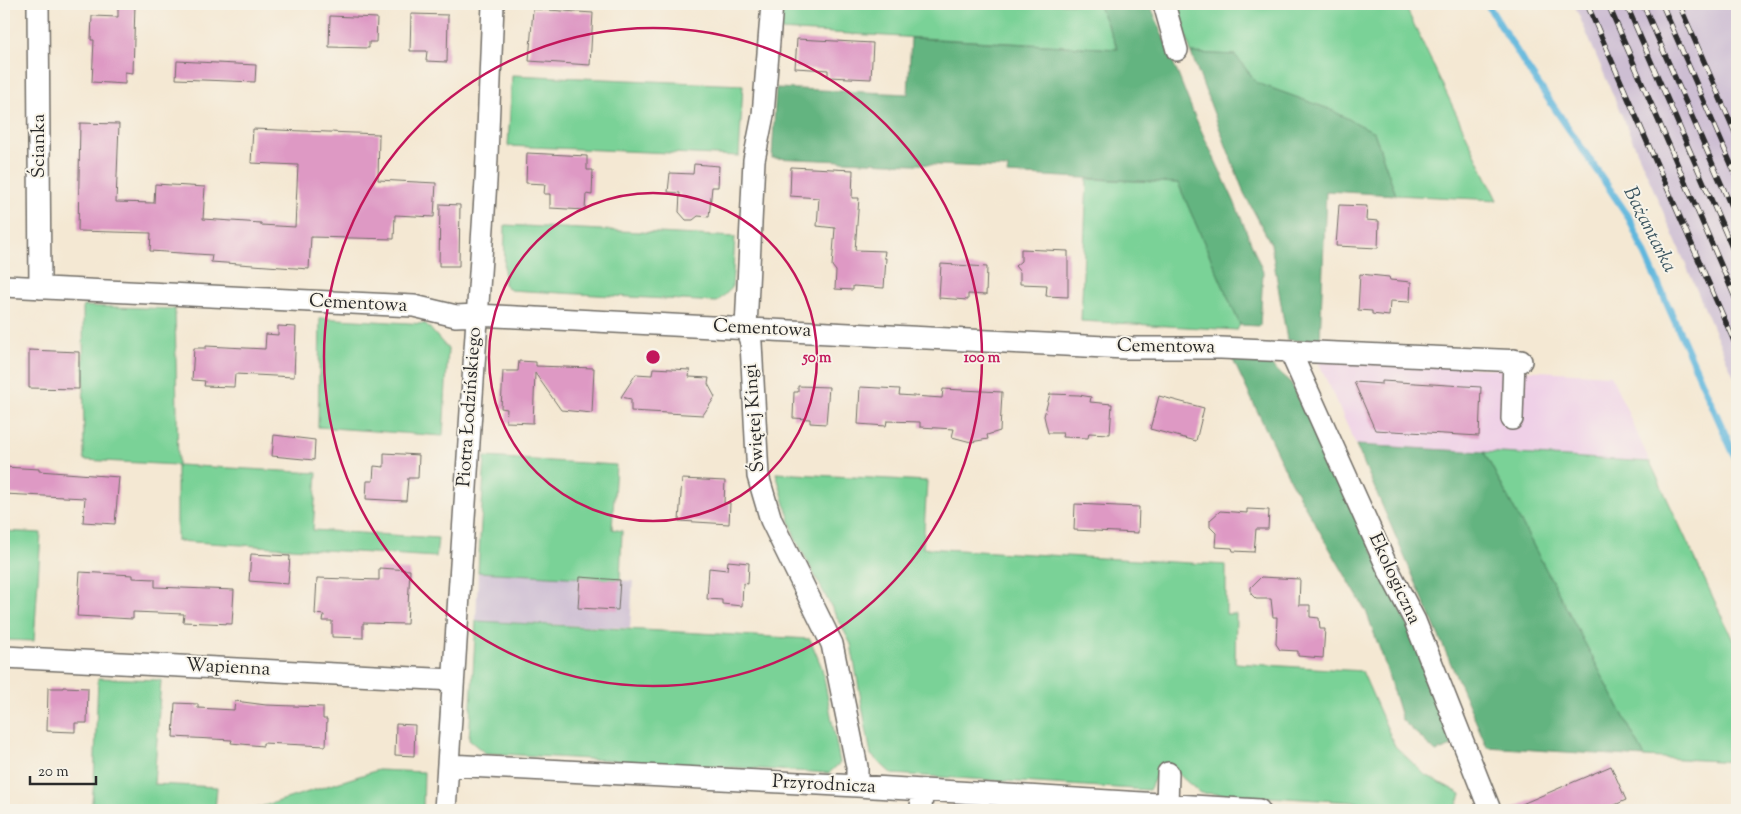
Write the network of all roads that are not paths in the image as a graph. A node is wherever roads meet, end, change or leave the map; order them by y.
1 (38, 4) edge
2 (493, 4) edge
3 (772, 4) edge
4 (1164, 4) edge
5 (1177, 50) dead end
6 (4, 286) edge
7 (40, 288) junction
8 (476, 315) junction
9 (746, 328) junction
10 (1290, 351) junction
11 (1512, 419) dead end
12 (4, 657) edge
13 (453, 680) junction
14 (448, 765) junction
15 (1168, 773) dead end
16 (857, 786) junction
17 (922, 801) edge
18 (1167, 805) junction
19 (446, 810) edge
20 (1259, 810) edge
21 (1490, 810) edge

1 - 7 street, Ścianka
2 - 8 street, Piotra Łodzińskiego
3 - 9 street, Świętej Kingi
4 - 5 street
6 - 7 street, Cementowa
7 - 8 street, Cementowa
8 - 9 street, Cementowa
8 - 13 street, Piotra Łodzińskiego
9 - 10 street, Cementowa
9 - 16 street, Świętej Kingi
10 - 11 street, Cementowa
10 - 21 street, Ekologiczna
12 - 13 street, Wapienna
13 - 14 street, Piotra Łodzińskiego
14 - 16 street, Przyrodnicza
14 - 19 street, Piotra Łodzińskiego
15 - 18 street
16 - 17 street, Przyrodnicza
17 - 18 street, Przyrodnicza
18 - 20 street, Przyrodnicza

